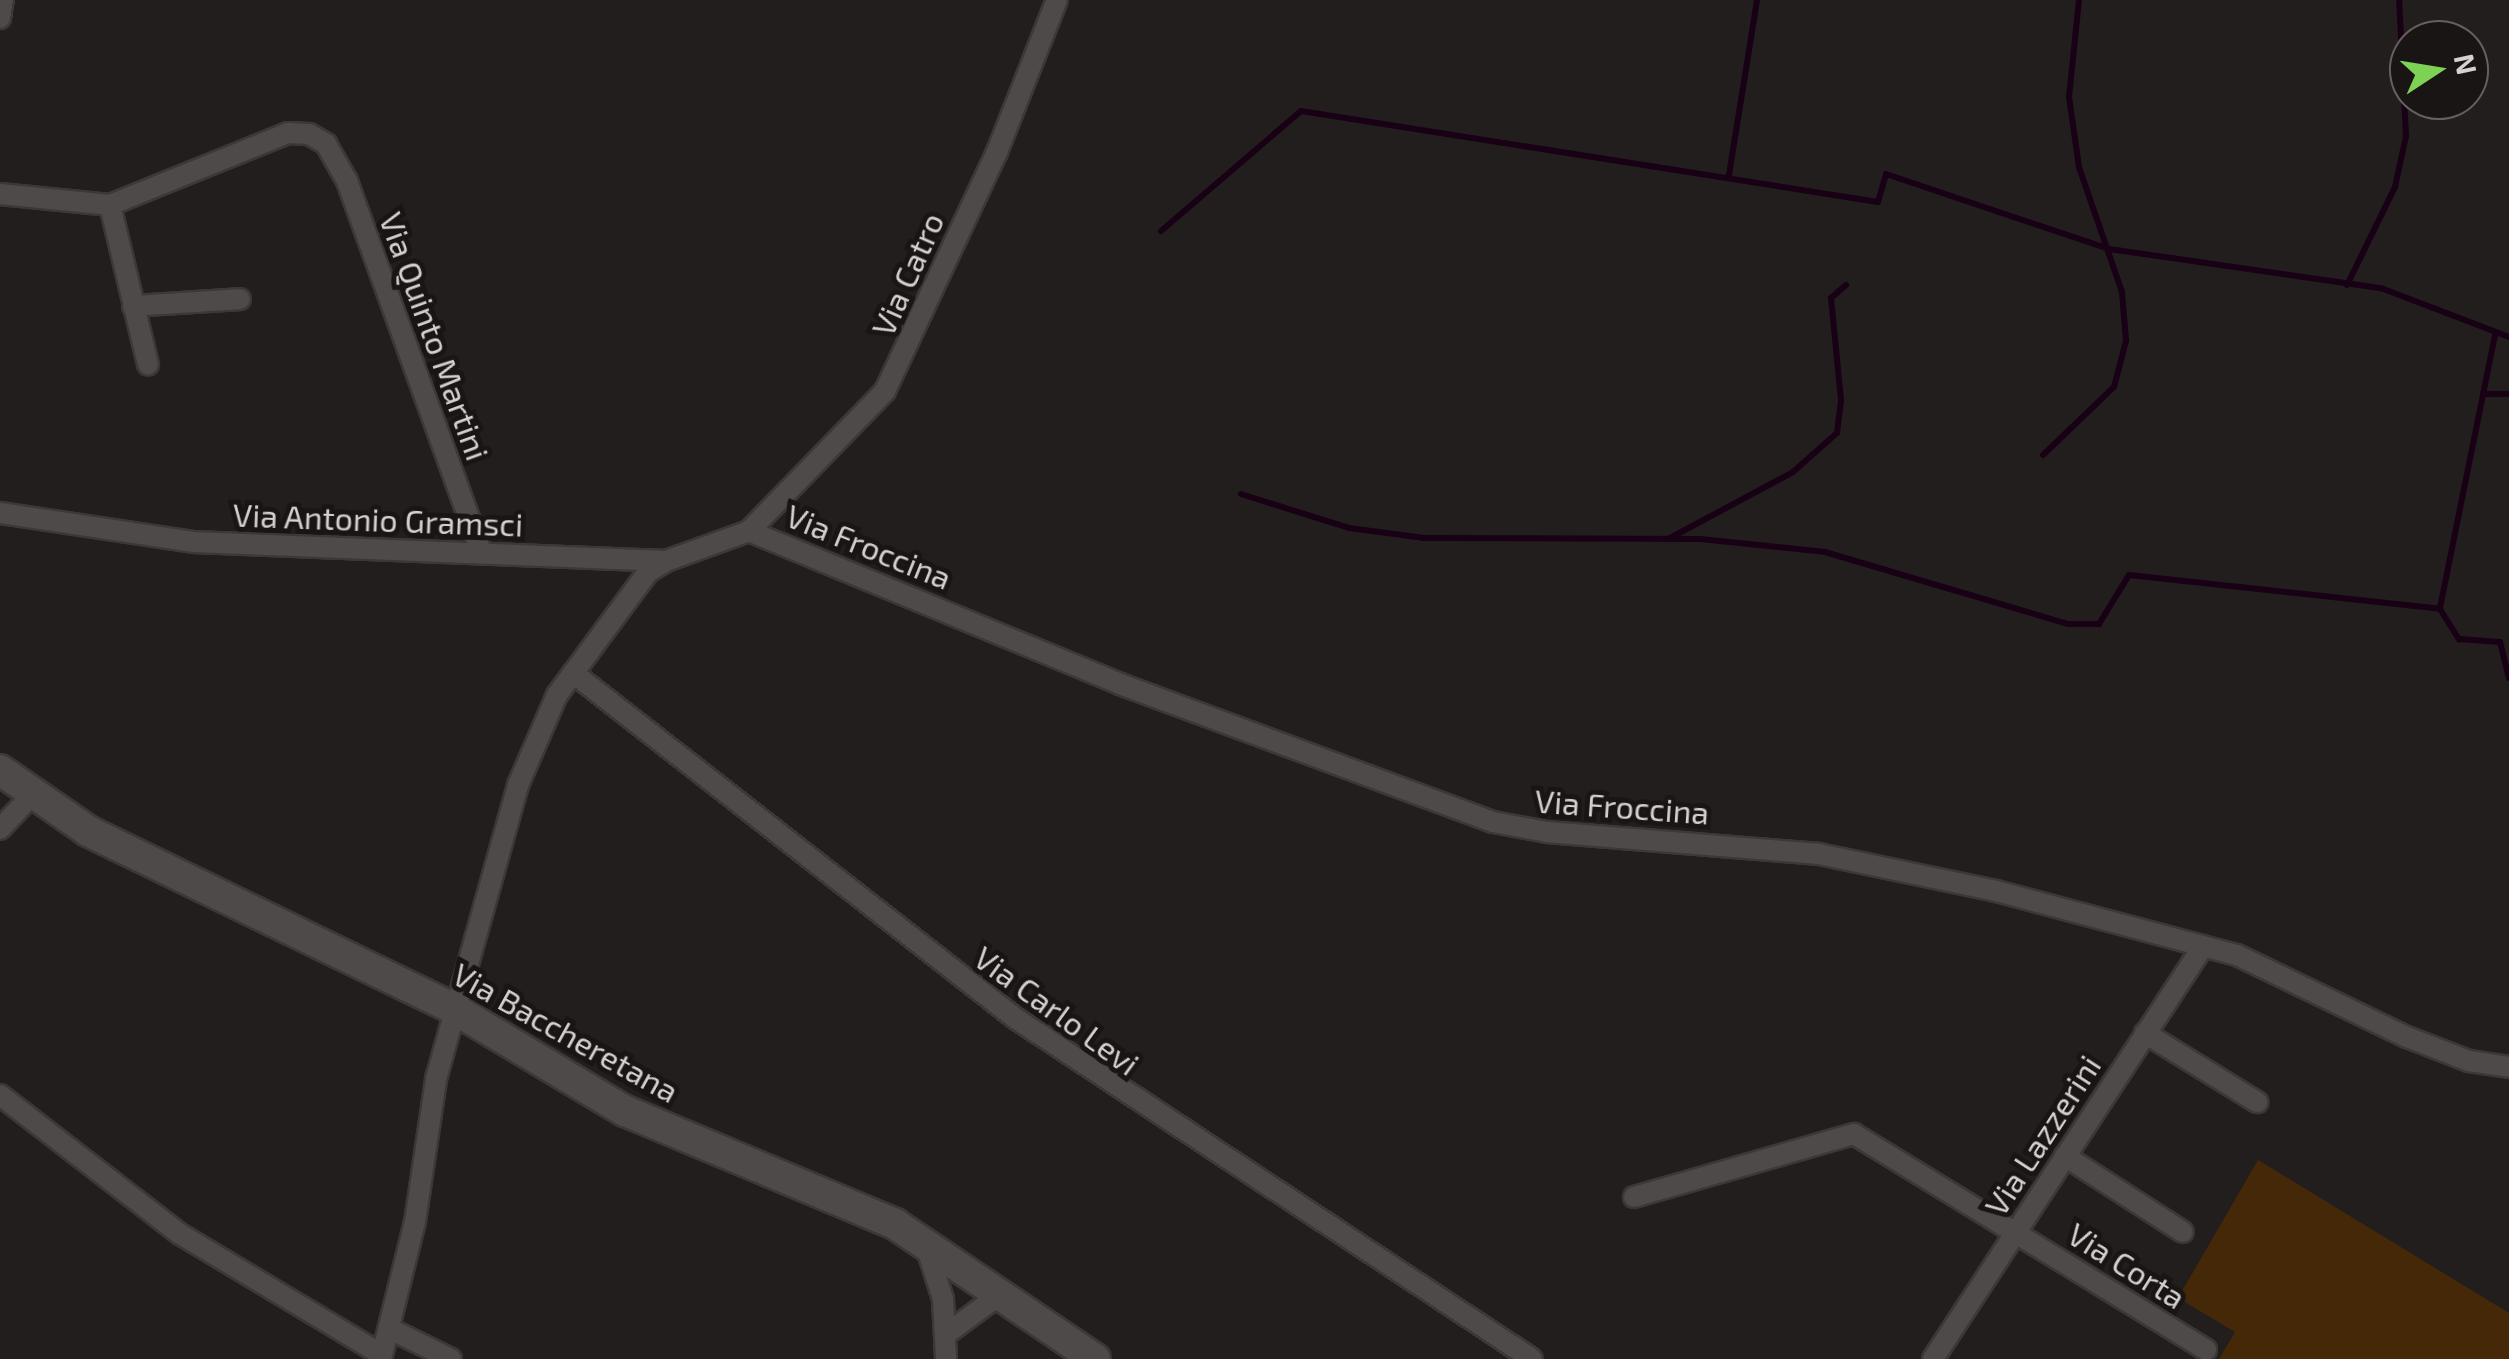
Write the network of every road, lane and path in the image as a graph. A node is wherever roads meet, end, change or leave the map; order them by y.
1 (2, 0) edge
2 (1057, 0) edge
3 (0, 18) edge
4 (0, 194) edge
5 (110, 205) junction
6 (240, 299) dead end
7 (132, 306) junction
8 (148, 365) dead end
9 (0, 513) edge
10 (749, 531) junction
11 (482, 553) junction
12 (666, 561) junction
13 (573, 674) junction
14 (0, 770) edge
15 (33, 794) junction
16 (0, 829) edge
17 (2203, 946) junction
18 (456, 1010) junction
19 (2145, 1033) junction
20 (2509, 1067) edge
21 (0, 1095) edge
22 (2257, 1102) dead end
23 (2065, 1156) junction
24 (1634, 1197) dead end
25 (2016, 1230) junction
26 (2182, 1232) dead end
27 (924, 1243) junction
28 (999, 1294) junction
29 (390, 1329) junction
30 (945, 1335) junction
31 (2206, 1350) dead end
32 (382, 1357) edge
33 (451, 1359) edge
34 (946, 1359) edge
35 (1095, 1359) edge
36 (1532, 1359) edge
37 (1933, 1359) edge

1 - 3 street
2 - 10 street, Via Catro
4 - 5 street
5 - 7 street
5 - 11 street, Via Quinto Martini
6 - 7 street
7 - 8 street
9 - 11 street, Via Antonio Gramsci
10 - 12 street, Via Antonio Gramsci
10 - 17 street, Via Froccina
11 - 12 street, Via Antonio Gramsci
12 - 13 street
13 - 18 street
13 - 36 street, Via Carlo Levi
14 - 15 street, Via Baccheretana
15 - 16 street
15 - 18 street, Via Baccheretana
17 - 19 street, Via Lazzerini
17 - 20 street, Via Froccina
18 - 27 street, Via Baccheretana
18 - 29 street
19 - 22 street
19 - 23 street, Via Lazzerini
21 - 32 street
23 - 25 street, Via Lazzerini
23 - 26 street
24 - 25 street, Via Corta
25 - 31 street, Via Corta
25 - 37 street, Via Lazzerini
27 - 28 street, Via Baccheretana
27 - 30 street
28 - 30 street
28 - 35 street, Via Baccheretana
29 - 32 street
29 - 33 street
30 - 34 street

